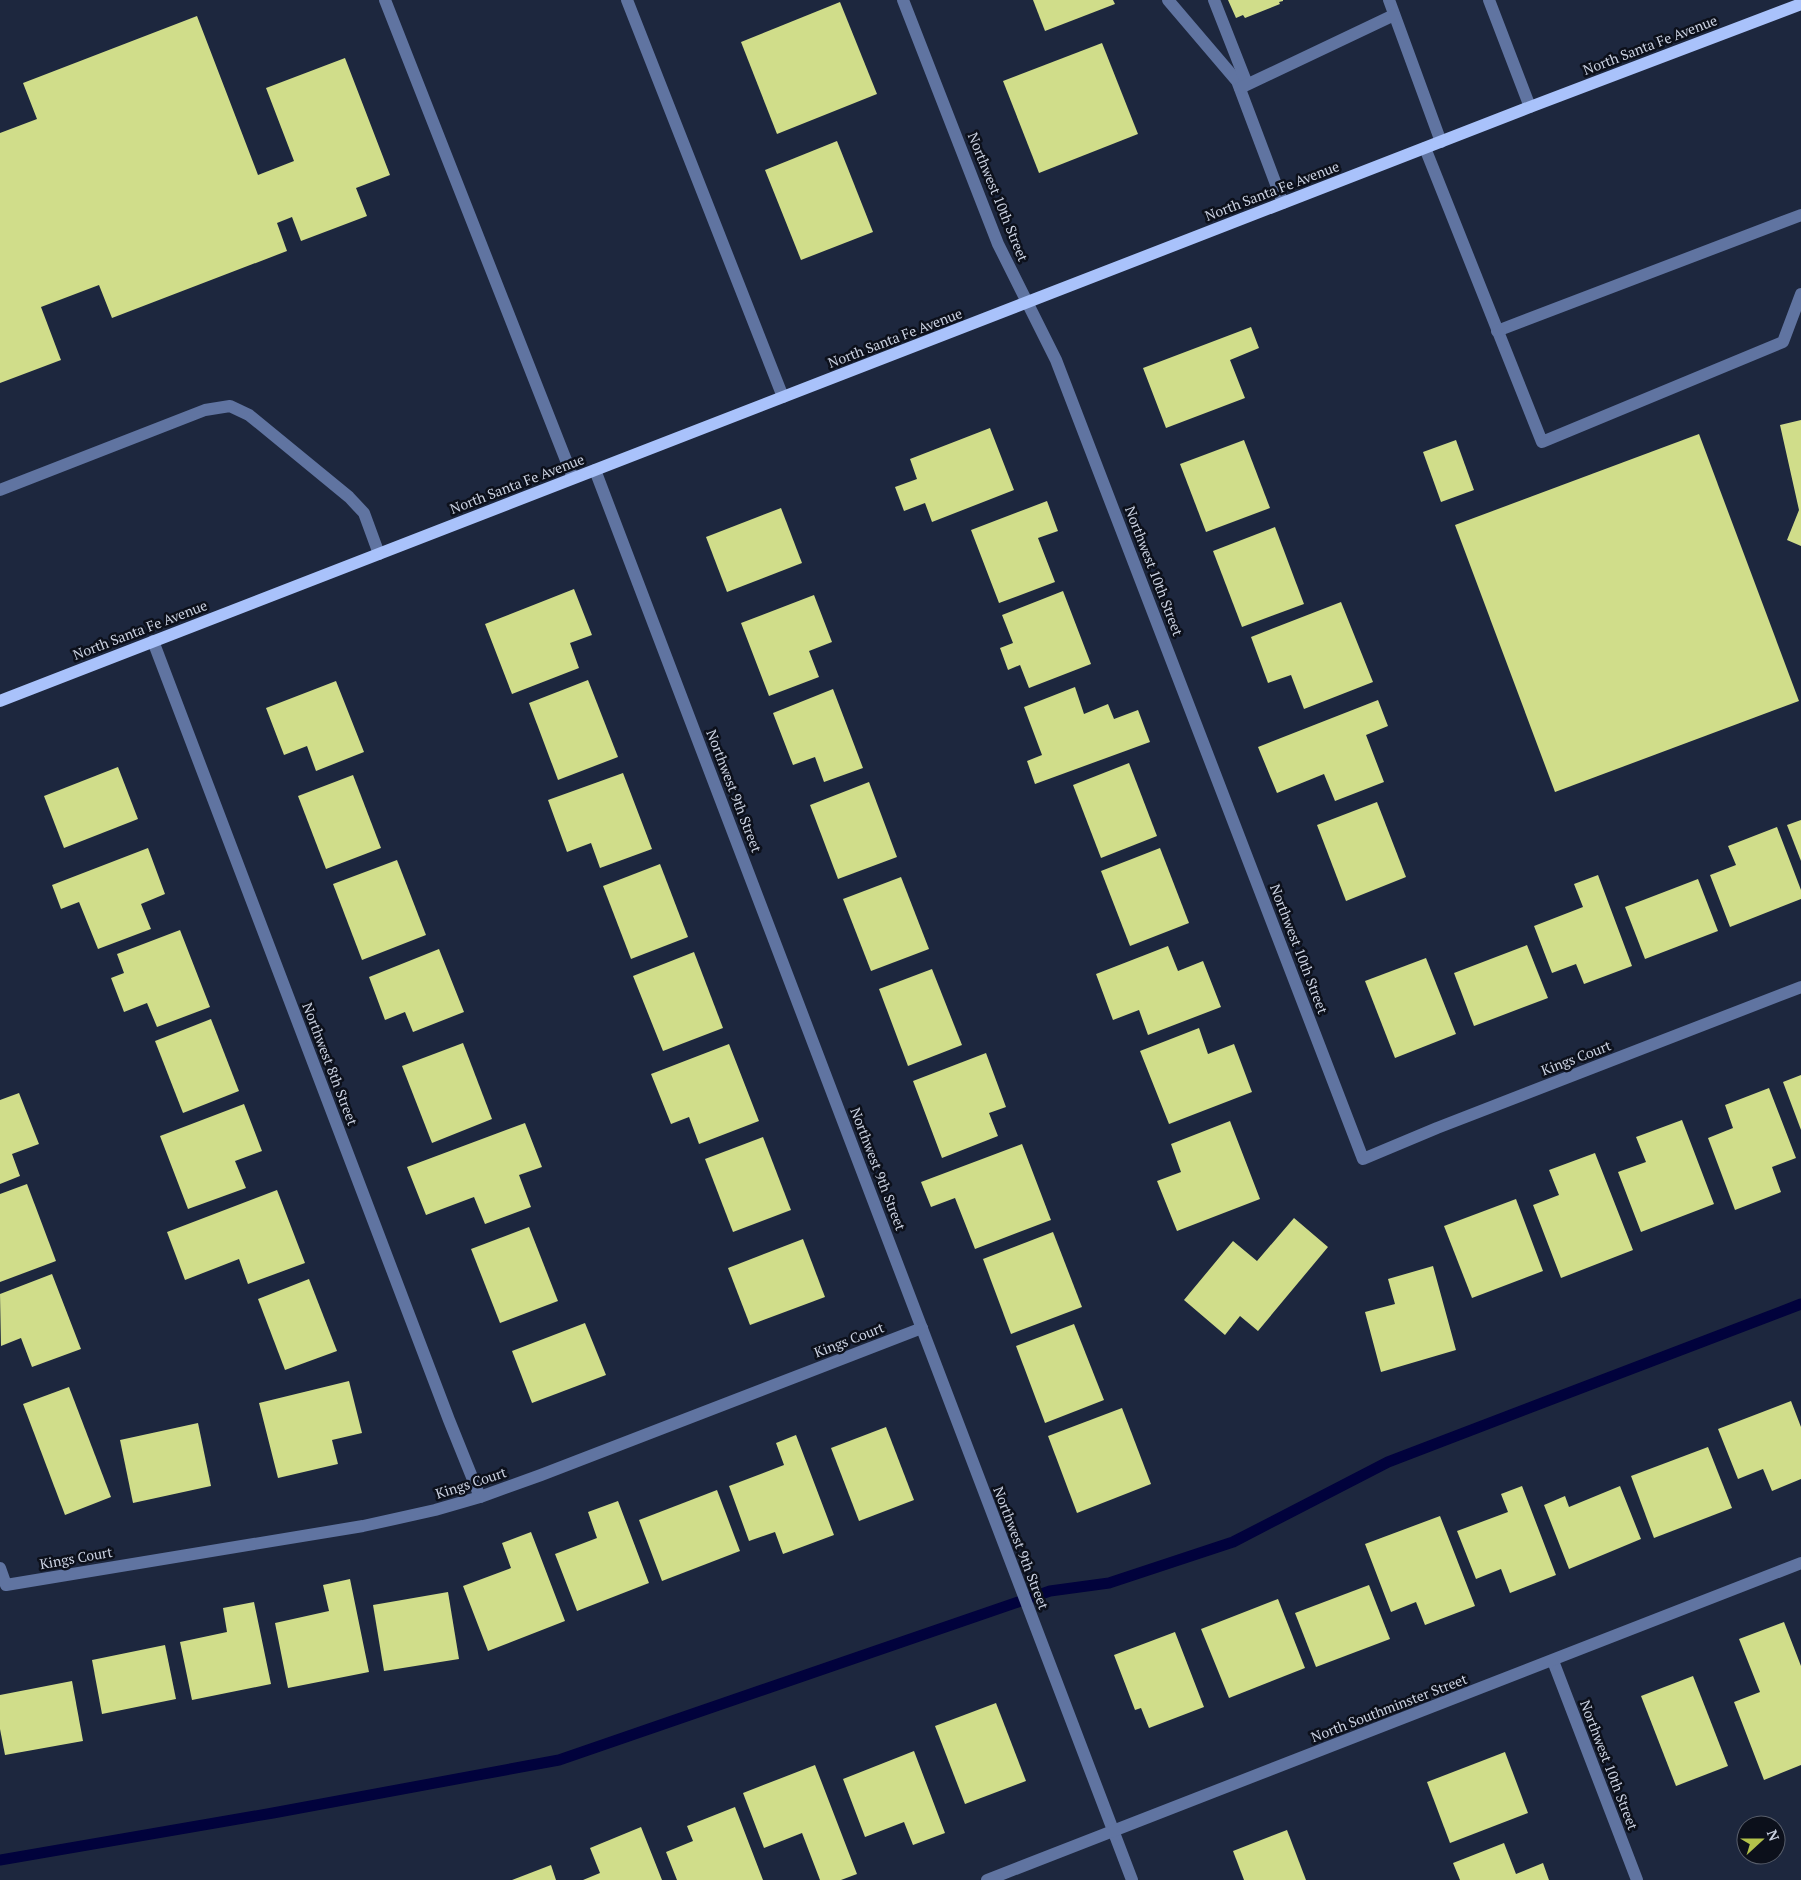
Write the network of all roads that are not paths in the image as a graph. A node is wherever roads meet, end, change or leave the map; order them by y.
1 (385, 0) edge
2 (627, 0) edge
3 (904, 0) edge
4 (1168, 0) edge
5 (1214, 0) edge
6 (1389, 0) edge
7 (1489, 0) edge
8 (1801, 4) edge
9 (1787, 5) edge
10 (1394, 15) junction
11 (1243, 86) junction
12 (1530, 107) junction
13 (1441, 142) junction
14 (1425, 148) junction
15 (1283, 203) junction
16 (1801, 215) edge
17 (1801, 294) edge
18 (1028, 302) junction
19 (1497, 331) junction
20 (783, 397) junction
21 (594, 470) junction
22 (574, 478) junction
23 (0, 490) edge
24 (379, 554) junction
25 (153, 641) junction
26 (0, 701) edge
27 (1801, 987) edge
28 (1362, 1159) joint
29 (922, 1328) junction
30 (480, 1497) junction
31 (1801, 1563) edge
32 (0, 1568) edge
33 (1552, 1660) junction
34 (1113, 1830) junction
35 (987, 1880) edge
36 (1132, 1880) edge
37 (1637, 1880) edge

1 - 22 street
2 - 20 street
3 - 18 street, Northwest 10th Street
4 - 11 street
5 - 11 street
6 - 10 street
7 - 12 street
8 - 9 main road, North Santa Fe Avenue
9 - 12 main road, North Santa Fe Avenue
10 - 11 street
10 - 13 street
11 - 15 street
12 - 13 main road, North Santa Fe Avenue
13 - 14 main road, North Santa Fe Avenue
14 - 15 main road, North Santa Fe Avenue
14 - 19 street
15 - 18 main road, North Santa Fe Avenue
16 - 19 street
17 - 19 street
18 - 20 main road, North Santa Fe Avenue
18 - 28 street, Northwest 10th Street
20 - 21 main road, North Santa Fe Avenue
21 - 22 main road, North Santa Fe Avenue
21 - 29 street, Northwest 9th Street
22 - 24 main road, North Santa Fe Avenue
23 - 24 street
24 - 25 main road, North Santa Fe Avenue
25 - 26 main road, North Santa Fe Avenue
25 - 30 street, Northwest 8th Street
27 - 28 street, Kings Court
29 - 30 street, Kings Court
29 - 34 street, Northwest 9th Street
30 - 32 street, Kings Court
31 - 33 street, North Southminster Street
33 - 34 street, North Southminster Street
33 - 37 street, Northwest 10th Street
34 - 35 street, North Southminster Street
34 - 36 street, Northwest 9th Street

